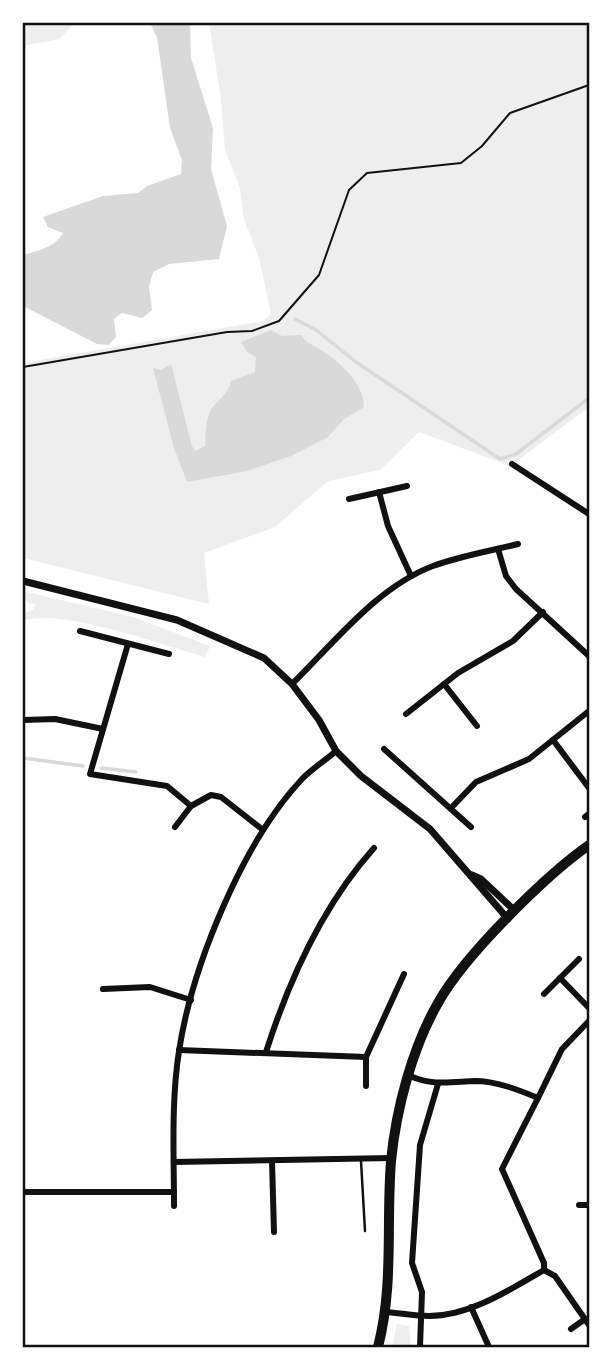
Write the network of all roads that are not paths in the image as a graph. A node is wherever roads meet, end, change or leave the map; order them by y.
1 (512, 464) dead end
2 (407, 486) dead end
3 (379, 492) junction
4 (349, 499) dead end
5 (589, 514) edge
6 (518, 544) dead end
7 (498, 550) junction
8 (411, 576) junction
9 (23, 581) edge
10 (542, 612) junction
11 (80, 631) dead end
12 (128, 644) junction
13 (169, 654) dead end
14 (589, 656) edge
15 (292, 684) junction
16 (444, 684) junction
17 (589, 711) edge
18 (406, 714) dead end
19 (23, 720) edge
20 (477, 726) dead end
21 (103, 729) junction
22 (553, 740) junction
23 (384, 749) dead end
24 (337, 751) junction
25 (589, 788) edge
26 (191, 806) junction
27 (451, 808) junction
28 (175, 827) dead end
29 (471, 827) dead end
30 (263, 830) junction
31 (589, 845) edge
32 (374, 848) dead end
33 (512, 915) junction
34 (579, 959) dead end
35 (404, 974) dead end
36 (560, 978) junction
37 (103, 989) dead end
38 (544, 994) dead end
39 (191, 1000) junction
40 (589, 1008) edge
41 (589, 1021) edge
42 (179, 1050) junction
43 (266, 1052) junction
44 (366, 1057) junction
45 (410, 1076) junction
46 (438, 1084) junction
47 (366, 1086) dead end
48 (538, 1098) junction
49 (391, 1158) junction
50 (361, 1159) junction
51 (272, 1161) junction
52 (174, 1162) junction
53 (23, 1192) edge
54 (174, 1192) junction
55 (579, 1205) dead end
56 (589, 1205) edge
57 (174, 1206) dead end
58 (365, 1231) dead end
59 (274, 1232) dead end
60 (544, 1270) junction
61 (471, 1307) junction
62 (386, 1312) junction
63 (419, 1315) junction
64 (587, 1322) edge
65 (571, 1329) dead end
66 (378, 1347) edge
67 (420, 1347) edge
68 (489, 1347) edge

1 - 5 street
2 - 3 street
3 - 4 street
3 - 8 street
6 - 7 street
7 - 8 street
7 - 10 street
8 - 15 street
9 - 15 street
10 - 14 street
10 - 16 street
11 - 12 street
12 - 13 street
12 - 21 street
15 - 24 street
16 - 18 street
16 - 20 street
17 - 22 street
19 - 21 street
21 - 26 street
22 - 25 street
22 - 27 street
23 - 27 street
24 - 30 street
24 - 33 street
26 - 28 street
26 - 30 street
27 - 29 street
30 - 39 street
31 - 33 main road
32 - 43 street
33 - 45 main road
34 - 36 street
35 - 44 street
36 - 38 street
36 - 40 street
37 - 39 street
39 - 42 street
41 - 48 street
42 - 43 street
42 - 52 street
43 - 44 street
44 - 47 street
45 - 46 street
45 - 49 main road
46 - 48 street
46 - 63 street
48 - 60 street
49 - 50 street
49 - 62 main road
50 - 51 street
50 - 58 lane
51 - 52 street
51 - 59 street
52 - 54 street
53 - 54 street
54 - 57 street
55 - 56 street
60 - 61 street
60 - 64 street
61 - 63 street
61 - 68 street
62 - 63 street
62 - 66 main road
63 - 67 street
64 - 65 street

